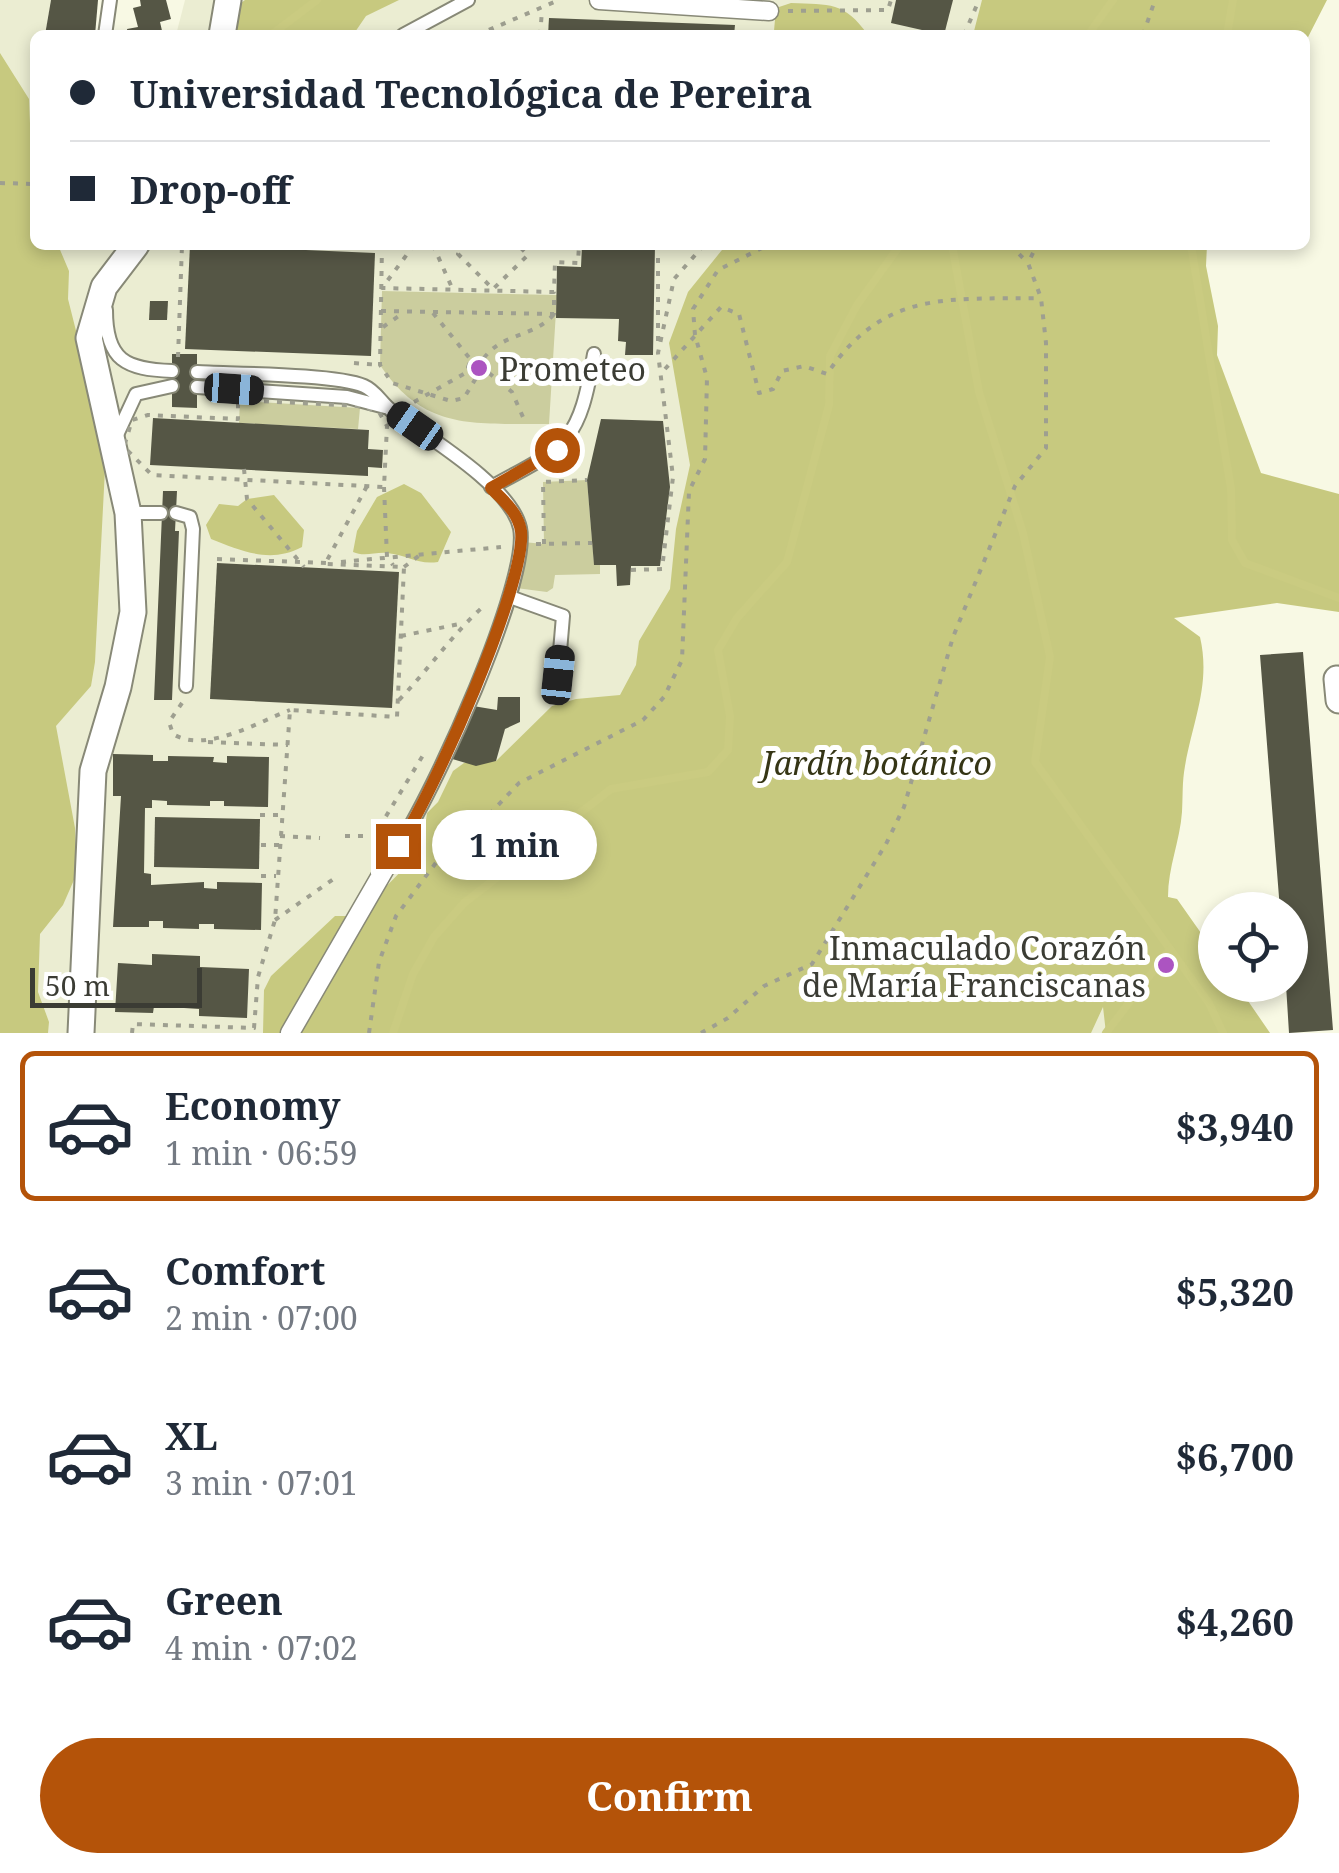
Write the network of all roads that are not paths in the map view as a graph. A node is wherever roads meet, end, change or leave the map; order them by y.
1 (110, 0) edge
2 (228, 0) edge
3 (468, 0) edge
4 (599, 0) edge
5 (768, 12) road end
6 (105, 30) edge
7 (223, 30) edge
8 (412, 30) edge
9 (132, 250) edge
10 (104, 287) junction
11 (594, 354) dead end
12 (197, 379) dead end
13 (110, 448) junction
14 (491, 488) junction
15 (128, 513) junction
16 (510, 597) junction
17 (558, 675) dead end
18 (186, 686) dead end
19 (398, 846) joint
20 (81, 1033) edge
21 (290, 1033) edge

1 - 6 lane
2 - 7 street
3 - 8 lane
4 - 5 street
9 - 10 street
10 - 13 street
10 - 13 lane
11 - 14 lane
12 - 14 lane
13 - 15 street
14 - 16 lane
15 - 18 lane
15 - 20 street
16 - 17 lane
16 - 19 lane
19 - 21 street

